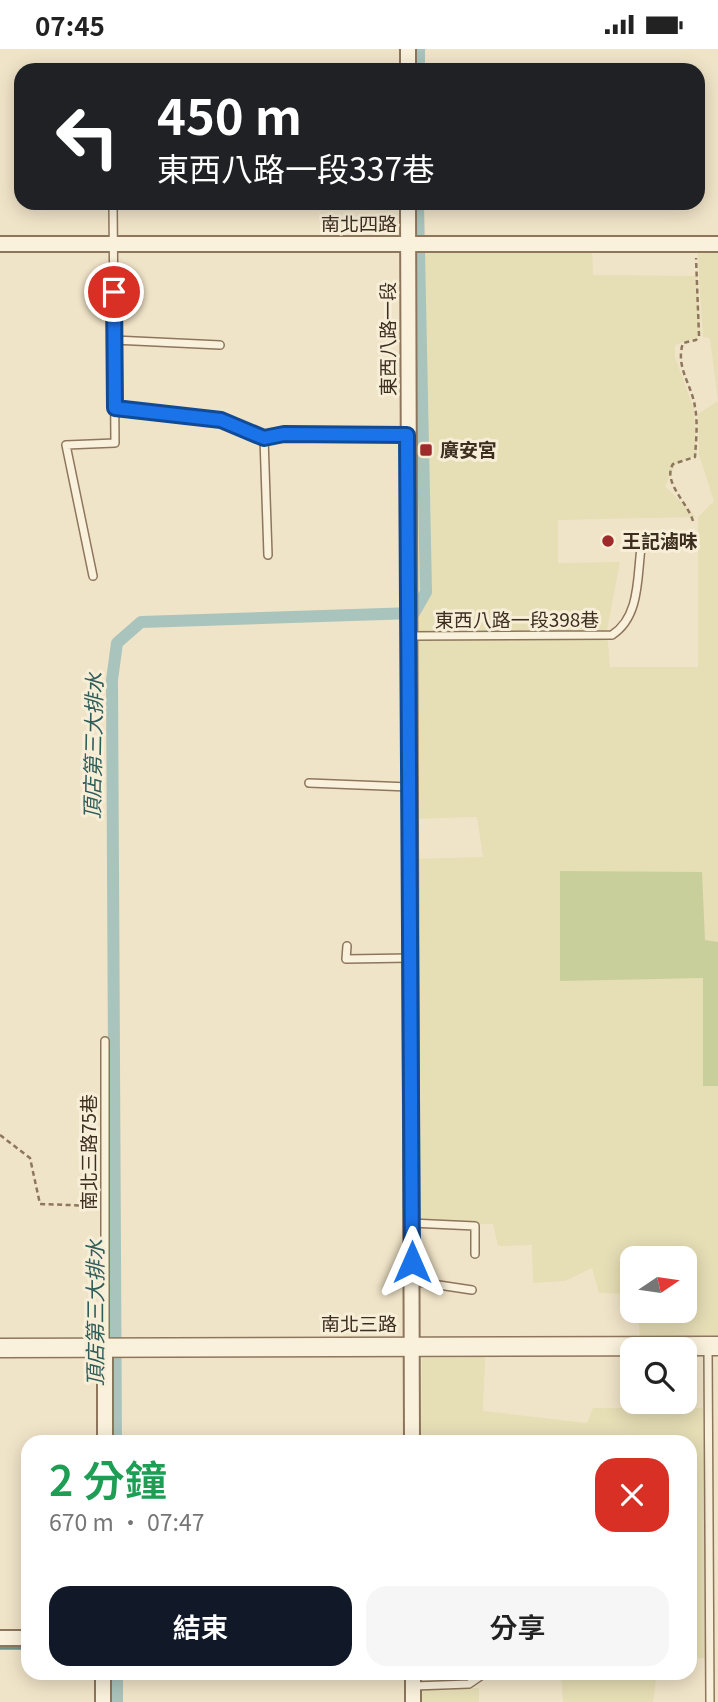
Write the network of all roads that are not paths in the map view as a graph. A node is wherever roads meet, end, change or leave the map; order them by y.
1 (113, 210) edge
2 (408, 210) edge
3 (113, 243) junction
4 (408, 243) junction
5 (0, 244) edge
6 (718, 244) edge
7 (114, 340) junction
8 (220, 345) dead end
9 (115, 408) junction
10 (407, 435) junction
11 (264, 438) junction
12 (641, 548) dead end
13 (268, 555) dead end
14 (93, 576) dead end
15 (410, 636) junction
16 (309, 783) dead end
17 (410, 786) junction
18 (347, 946) dead end
19 (411, 958) junction
20 (105, 1041) dead end
21 (411, 1223) junction
22 (475, 1254) dead end
23 (412, 1281) junction
24 (472, 1290) dead end
25 (412, 1345) junction
26 (713, 1346) edge
27 (0, 1348) edge
28 (105, 1348) junction
29 (105, 1435) edge
30 (412, 1435) edge
31 (0, 1638) edge
32 (21, 1638) edge
33 (103, 1680) edge
34 (414, 1680) edge
35 (425, 1680) edge
36 (475, 1680) edge
37 (103, 1702) edge
38 (414, 1702) edge
39 (710, 1702) edge

1 - 3 lane
2 - 4 street, 東西八路一段
3 - 4 street, 南北四路
3 - 5 street, 南北四路
3 - 7 lane
4 - 6 street, 南北四路
4 - 10 street, 東西八路一段
7 - 8 lane
7 - 9 lane
9 - 11 lane
9 - 14 lane
10 - 11 lane
10 - 15 street, 東西八路一段
11 - 13 lane
12 - 15 lane, 東西八路一段398巷
15 - 17 street, 東西八路一段
16 - 17 lane
17 - 19 street, 東西八路一段
18 - 19 lane
19 - 21 street, 東西八路一段
20 - 28 lane, 南北三路75巷
21 - 22 lane
21 - 23 street, 東西八路一段
23 - 24 lane
23 - 25 street, 東西八路一段
25 - 26 street, 南北三路
25 - 28 street, 南北三路
25 - 30 street, 東西八路一段
26 - 39 lane
27 - 28 street, 南北三路
28 - 29 street
31 - 32 street
33 - 37 street
34 - 38 street
35 - 36 lane

